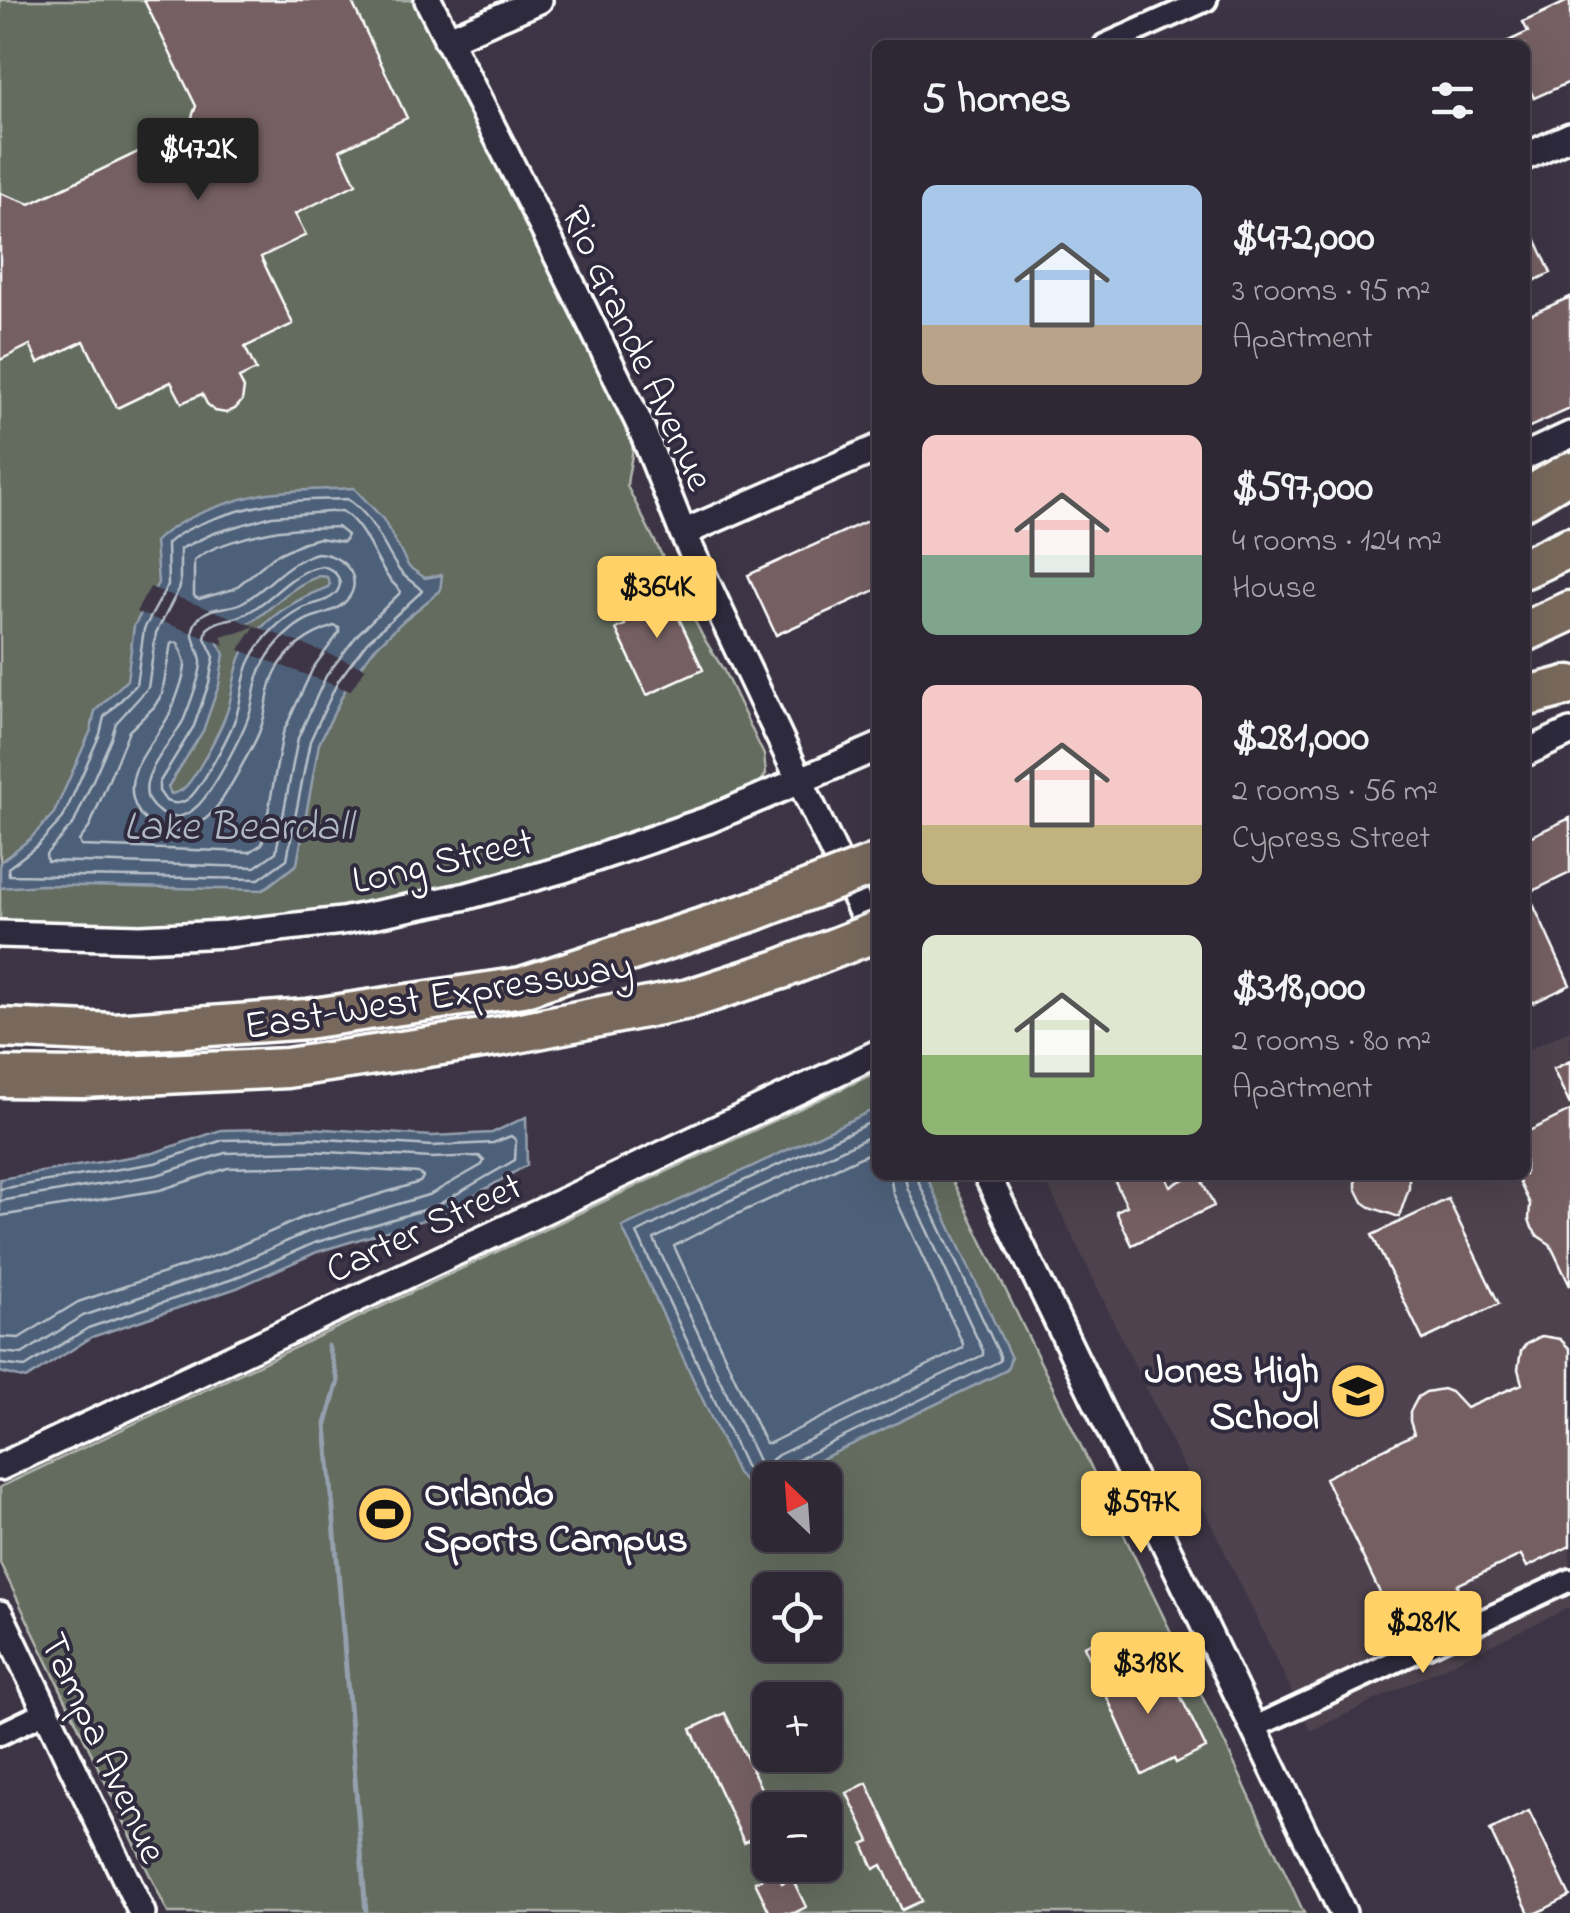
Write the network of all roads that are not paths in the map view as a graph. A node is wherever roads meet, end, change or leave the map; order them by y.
1 (428, 0) edge
2 (539, 0) edge
3 (1206, 0) edge
4 (447, 40) junction
5 (1115, 40) edge
6 (1570, 136) edge
7 (1530, 155) edge
8 (1570, 436) edge
9 (872, 451) edge
10 (1530, 454) edge
11 (1570, 472) edge
12 (1530, 495) edge
13 (683, 533) junction
14 (1570, 546) edge
15 (1530, 566) edge
16 (1570, 610) edge
17 (1530, 630) edge
18 (1570, 685) edge
19 (1530, 696) edge
20 (1570, 732) edge
21 (872, 750) edge
22 (1530, 751) edge
23 (799, 780) junction
24 (872, 865) edge
25 (872, 933) edge
26 (872, 933) edge
27 (0, 934) edge
28 (0, 1028) edge
29 (872, 1055) edge
30 (0, 1077) edge
31 (990, 1180) edge
32 (0, 1466) edge
33 (1570, 1580) edge
34 (0, 1614) edge
35 (46, 1712) junction
36 (1255, 1727) junction
37 (0, 1734) edge
38 (142, 1913) edge
39 (1343, 1913) edge

1 - 4 street, Rio Grande Avenue
2 - 4 street
3 - 5 street
4 - 13 street, Rio Grande Avenue
6 - 7 street
8 - 10 street
9 - 13 street
11 - 12 highway
13 - 23 street, Rio Grande Avenue
14 - 15 highway
16 - 17 highway
18 - 19 highway
20 - 22 street
21 - 23 street, Long Street
23 - 25 street, Rio Grande Avenue
23 - 27 street, Long Street
24 - 28 highway, East-West Expressway, bridge
26 - 30 highway, East-West Expressway, bridge
29 - 32 street, Carter Street
31 - 36 street
33 - 36 street
34 - 35 street, Tampa Avenue
35 - 37 street
35 - 38 street, Tampa Avenue
36 - 39 street

